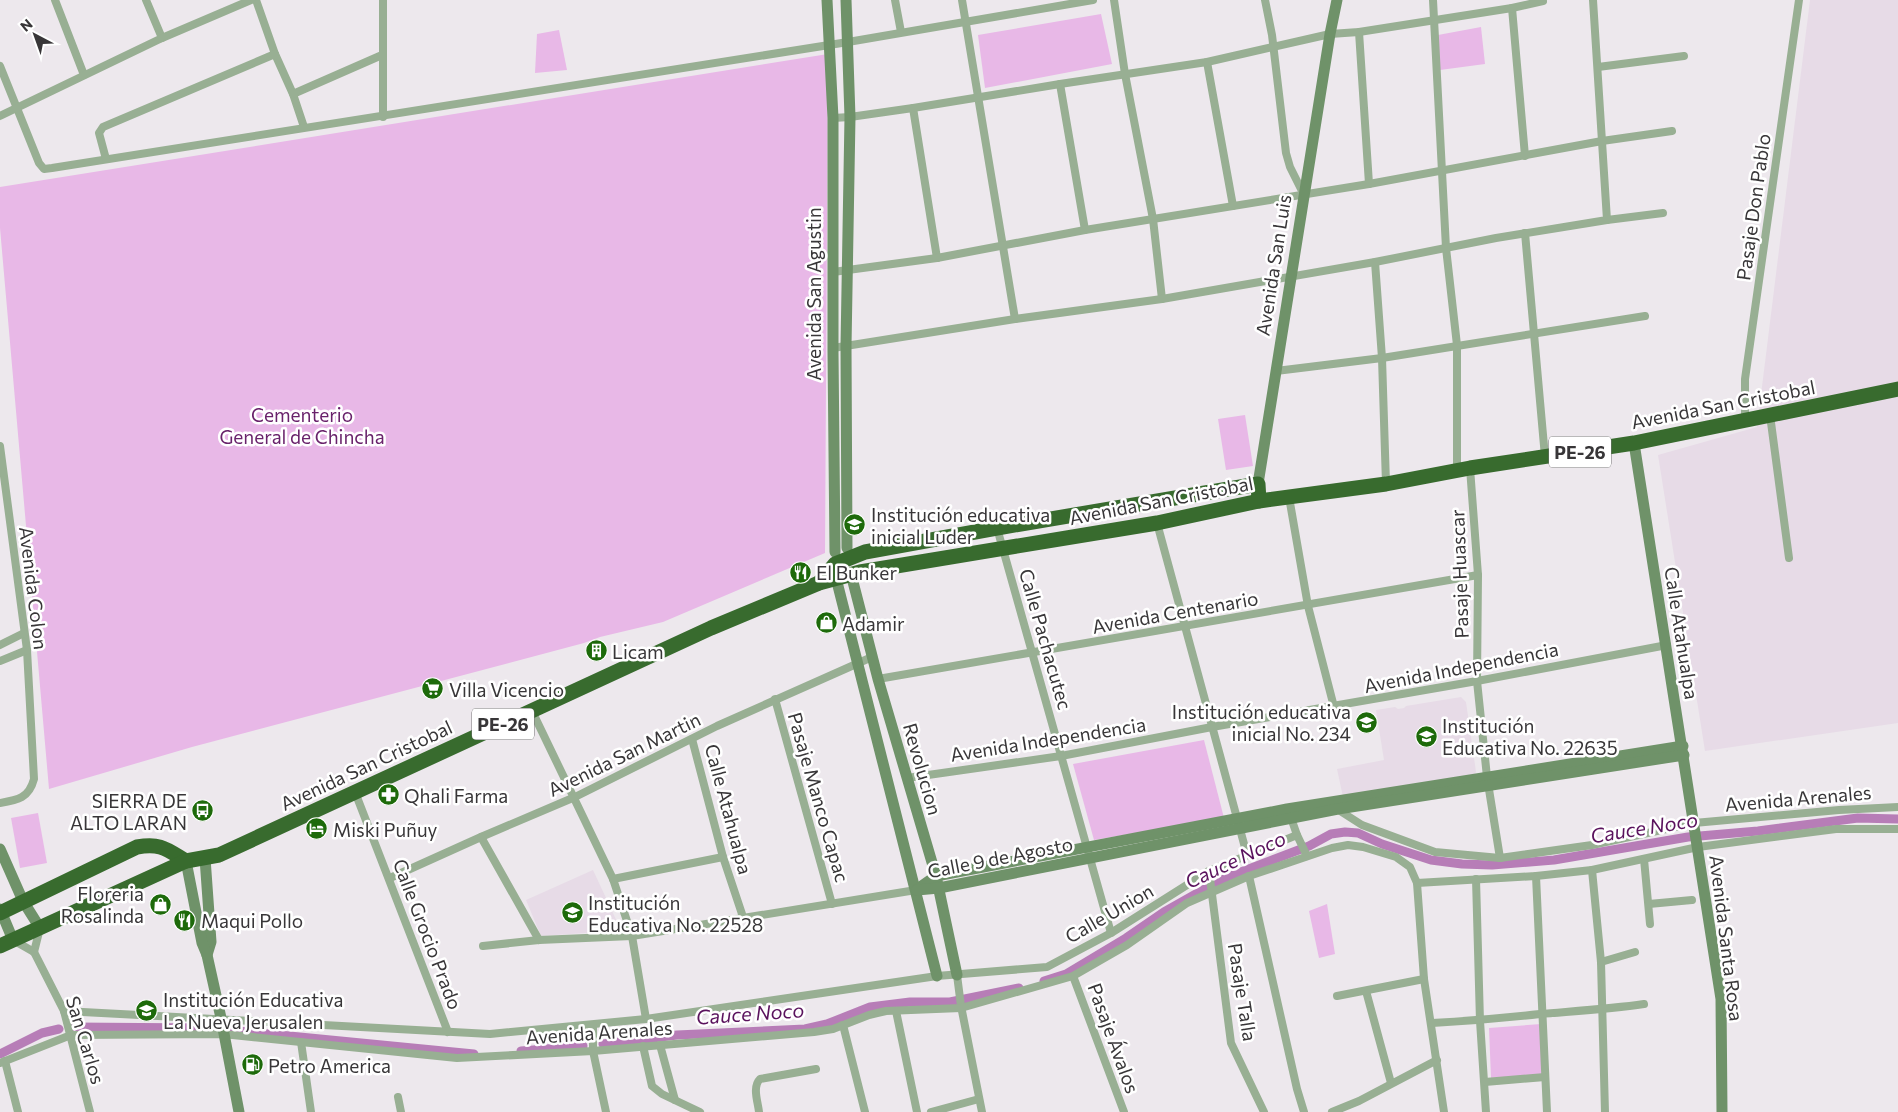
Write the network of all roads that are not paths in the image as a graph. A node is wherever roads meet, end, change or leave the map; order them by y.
1 (55, 0) edge
2 (146, 0) edge
3 (251, 0) edge
4 (256, 0) edge
5 (383, 0) edge
6 (827, 0) edge
7 (846, 0) edge
8 (895, 0) edge
9 (962, 0) edge
10 (1044, 0) edge
11 (1093, 0) edge
12 (1114, 0) edge
13 (1265, 0) edge
14 (1330, 0) edge
15 (1337, 0) edge
16 (1433, 0) edge
17 (1544, 0) edge
18 (1593, 0) edge
19 (1799, 0) edge
20 (1512, 8) junction
21 (1046, 9) junction
22 (1435, 19) junction
23 (966, 23) junction
24 (901, 32) junction
25 (1359, 32) junction
26 (1330, 34) junction
27 (162, 38) junction
28 (848, 42) junction
29 (829, 45) junction
30 (1273, 48) junction
31 (275, 54) junction
32 (382, 55) junction
33 (1684, 56) dead end
34 (1207, 62) junction
35 (0, 66) edge
36 (1598, 67) junction
37 (1125, 74) junction
38 (84, 75) junction
39 (1060, 84) junction
40 (293, 94) junction
41 (978, 98) junction
42 (16, 108) junction
43 (913, 108) junction
44 (0, 116) edge
45 (383, 117) junction
46 (850, 117) junction
47 (833, 118) junction
48 (304, 127) junction
49 (1672, 131) dead end
50 (1602, 141) junction
51 (1525, 156) junction
52 (106, 159) junction
53 (1442, 171) junction
54 (1369, 184) junction
55 (1304, 195) junction
56 (1233, 206) junction
57 (1662, 213) dead end
58 (1153, 219) junction
59 (1607, 220) junction
60 (1085, 230) junction
61 (1526, 233) junction
62 (1001, 246) junction
63 (1446, 248) junction
64 (938, 258) junction
65 (1375, 262) junction
66 (848, 270) junction
67 (833, 272) junction
68 (1291, 275) junction
69 (1162, 299) junction
70 (1645, 316) dead end
71 (1015, 319) junction
72 (1535, 333) junction
73 (1457, 345) junction
74 (846, 346) junction
75 (833, 348) junction
76 (1382, 358) junction
77 (1276, 370) junction
78 (1898, 389) edge
79 (1770, 415) junction
80 (1745, 419) junction
81 (1634, 442) junction
82 (0, 446) edge
83 (1545, 458) junction
84 (1, 466) edge
85 (1464, 470) junction
86 (1258, 484) junction
87 (1386, 484) junction
88 (1288, 497) junction
89 (1259, 501) junction
90 (1120, 508) junction
91 (1157, 523) junction
92 (997, 528) junction
93 (1125, 528) junction
94 (1003, 549) junction
95 (1789, 558) dead end
96 (840, 560) junction
97 (851, 574) junction
98 (1478, 575) junction
99 (1308, 606) junction
100 (1185, 627) junction
101 (24, 633) junction
102 (0, 645) edge
103 (1666, 645) junction
104 (26, 650) junction
105 (1032, 652) junction
106 (872, 656) junction
107 (0, 661) edge
108 (858, 662) junction
109 (878, 679) junction
110 (1477, 681) junction
111 (774, 699) junction
112 (1334, 707) junction
113 (532, 711) junction
114 (1212, 727) junction
115 (692, 739) junction
116 (1683, 750) junction
117 (1061, 756) junction
118 (907, 778) junction
119 (1488, 781) junction
120 (356, 792) junction
121 (575, 797) junction
122 (1326, 802) junction
123 (0, 803) edge
124 (1898, 807) edge
125 (1338, 809) junction
126 (1290, 814) junction
127 (1239, 823) junction
128 (1695, 826) junction
129 (1898, 829) edge
130 (481, 837) junction
131 (1299, 837) junction
132 (1698, 845) junction
133 (0, 849) edge
134 (1089, 852) junction
135 (1306, 853) junction
136 (1247, 855) junction
137 (723, 857) junction
138 (205, 858) junction
139 (1500, 858) junction
140 (1644, 859) junction
141 (186, 861) junction
142 (1592, 870) junction
143 (1210, 871) junction
144 (1249, 876) junction
145 (1536, 876) junction
146 (390, 878) junction
147 (613, 879) junction
148 (1476, 879) junction
149 (937, 882) junction
150 (1417, 883) junction
151 (1212, 887) junction
152 (916, 890) junction
153 (1692, 900) dead end
154 (23, 901) junction
155 (832, 904) junction
156 (1649, 904) junction
157 (0, 911) edge
158 (743, 918) junction
159 (1650, 924) dead end
160 (40, 928) junction
161 (1111, 933) junction
162 (632, 936) junction
163 (539, 940) junction
164 (6, 943) edge
165 (483, 946) dead end
166 (34, 952) junction
167 (1635, 952) dead end
168 (207, 955) junction
169 (1601, 962) junction
170 (957, 975) junction
171 (938, 976) junction
172 (1074, 976) junction
173 (1424, 979) junction
174 (1366, 991) junction
175 (1337, 996) dead end
176 (1644, 1004) dead end
177 (961, 1007) junction
178 (1602, 1010) junction
179 (64, 1011) junction
180 (896, 1011) junction
181 (1542, 1014) junction
182 (221, 1018) junction
183 (646, 1019) junction
184 (1480, 1021) junction
185 (1432, 1023) junction
186 (593, 1025) junction
187 (844, 1025) junction
188 (448, 1032) junction
189 (223, 1034) junction
190 (71, 1035) junction
191 (301, 1042) junction
192 (660, 1044) junction
193 (643, 1046) junction
194 (593, 1051) junction
195 (1437, 1060) junction
196 (2, 1062) edge
197 (816, 1069) dead end
198 (1545, 1077) junction
199 (1485, 1082) junction
200 (1391, 1084) junction
201 (398, 1097) dead end
202 (979, 1099) junction
203 (675, 1100) junction
204 (18, 1112) edge
205 (90, 1112) edge
206 (238, 1112) edge
207 (310, 1112) edge
208 (400, 1112) edge
209 (606, 1112) edge
210 (700, 1112) edge
211 (759, 1112) edge
212 (866, 1112) edge
213 (916, 1112) edge
214 (931, 1112) edge
215 (982, 1112) edge
216 (1124, 1112) edge
217 (1264, 1112) edge
218 (1304, 1112) edge
219 (1332, 1112) edge
220 (1444, 1112) edge
221 (1486, 1112) edge
222 (1547, 1112) edge
223 (1605, 1112) edge
224 (1722, 1112) edge

1 - 38 street
2 - 27 street
3 - 27 street
4 - 31 street
5 - 32 street
6 - 29 street, Avenida San Agustin
7 - 28 street, Avenida San Agustin
8 - 24 street
9 - 23 street
10 - 21 street
11 - 21 street
12 - 37 street
13 - 30 street
14 - 26 street, Avenida San Luis
15 - 26 street, Avenida San Luis
16 - 22 street, Pasaje Huascar
17 - 20 street
18 - 36 street
19 - 80 street, Pasaje Don Pablo
20 - 22 street
20 - 51 street
21 - 23 street
22 - 25 street
22 - 53 street, Pasaje Huascar
23 - 24 street
23 - 41 street
24 - 28 street
25 - 26 street
25 - 54 street
26 - 30 street
26 - 55 street, Avenida San Luis
27 - 38 street
28 - 29 street
28 - 46 street, Avenida San Agustin
29 - 45 street
29 - 47 street, Avenida San Agustin
30 - 34 street
30 - 55 street
31 - 40 street
31 - 52 street
32 - 40 street
32 - 45 street
33 - 36 street
34 - 37 street
34 - 56 street
35 - 42 street
36 - 50 street
37 - 39 street
37 - 58 street
38 - 42 street
39 - 41 street
39 - 60 street
40 - 48 street
41 - 43 street
41 - 62 street
42 - 44 street
42 - 52 street
43 - 46 street
43 - 64 street
45 - 48 street
46 - 47 street
46 - 66 street, Avenida San Agustin
47 - 67 street, Avenida San Agustin
48 - 52 street
49 - 50 street
50 - 51 street
50 - 59 street
51 - 53 street
53 - 54 street
53 - 63 street, Pasaje Huascar
54 - 55 street
55 - 56 street
55 - 68 street, Avenida San Luis
56 - 58 street
57 - 59 street
58 - 60 street
58 - 69 street
59 - 61 street
60 - 62 street
61 - 63 street
61 - 72 street
62 - 64 street
62 - 71 street
63 - 65 street
63 - 73 street, Pasaje Huascar
64 - 66 street
65 - 68 street
65 - 76 street
66 - 67 street
66 - 74 street, Avenida San Agustin
67 - 75 street, Avenida San Agustin
68 - 69 street
68 - 77 street, Avenida San Luis
69 - 71 street
70 - 72 street
71 - 74 street
72 - 73 street
72 - 83 street
73 - 76 street
73 - 85 street, Pasaje Huascar
74 - 75 street
74 - 96 street, Avenida San Agustin
75 - 96 street, Avenida San Agustin
76 - 77 street
76 - 87 street
77 - 86 street, Avenida San Luis
78 - 79 highway, Avenida San Cristobal / PE-26
79 - 80 highway, Avenida San Cristobal / PE-26
79 - 95 street
80 - 81 highway, Avenida San Cristobal / PE-26
81 - 83 highway, Avenida San Cristobal / PE-26
81 - 103 street, Calle Atahualpa
82 - 84 street, Avenida Colon
83 - 85 highway, Avenida San Cristobal / PE-26
84 - 101 street, Avenida Colon
85 - 87 highway, Avenida San Cristobal / PE-26
85 - 98 street, Pasaje Huascar
86 - 89 highway, Avenida San Luis
86 - 90 highway
87 - 88 highway, Avenida San Cristobal / PE-26
88 - 89 highway, Avenida San Cristobal / PE-26
88 - 99 street
89 - 91 highway, Avenida San Cristobal / PE-26
90 - 92 highway
90 - 93 highway
91 - 93 highway, Avenida San Cristobal / PE-26
91 - 100 street
92 - 94 street, Calle Pachacutec
92 - 96 highway
93 - 94 highway, Avenida San Cristobal / PE-26
94 - 97 highway, Avenida San Cristobal / PE-26
94 - 105 street, Calle Pachacutec
96 - 97 highway, Avenida San Cristobal / PE-26
96 - 108 street, Revolucion
96 - 113 highway, Avenida San Cristobal / PE-26
97 - 106 street, Revolucion
98 - 99 street, Avenida Centenario
98 - 110 street, Pasaje Huascar
99 - 100 street, Avenida Centenario
99 - 112 street
100 - 105 street, Avenida Centenario
100 - 114 street
101 - 102 street
101 - 104 street, Avenida Colon
103 - 110 street, Avenida Independencia
103 - 116 street, Calle Atahualpa
104 - 107 street
104 - 123 street, Avenida Colon
105 - 109 street, Avenida Centenario
105 - 117 street, Calle Pachacutec
106 - 108 street, Avenida San Martin
106 - 109 street, Revolucion
108 - 111 street, Avenida San Martin
108 - 152 street, Revolucion
109 - 118 street, Revolucion
110 - 112 street, Avenida Independencia
110 - 119 street, Pasaje Huascar
111 - 115 street, Avenida San Martin
111 - 155 street, Pasaje Manco Capac
112 - 114 street, Avenida Independencia
113 - 120 highway, Avenida San Cristobal / PE-26
113 - 121 street
114 - 117 street, Avenida Independencia
114 - 127 street
115 - 121 street, Avenida San Martin
115 - 137 street, Calle Atahualpa
116 - 119 street, Calle 9 de Agosto
116 - 128 street, Calle Atahualpa
117 - 118 street, Avenida Independencia
117 - 134 street, Calle Pachacutec
118 - 149 street, Revolucion
119 - 122 street, Calle 9 de Agosto
119 - 125 street, Calle 9 de Agosto
119 - 139 street, Pasaje Huascar
120 - 138 highway, Avenida San Cristobal / PE-26
120 - 146 street, Calle Grocio Prado
121 - 130 street, Avenida San Martin
121 - 147 street
122 - 125 street, Avenida Arenales
122 - 126 street, Calle 9 de Agosto
124 - 128 street, Avenida Arenales
125 - 126 street, Calle 9 de Agosto
125 - 139 street, Avenida Arenales
126 - 127 street, Calle 9 de Agosto
126 - 131 street
127 - 134 street, Calle 9 de Agosto
127 - 136 street
128 - 132 street, Avenida Santa Rosa
128 - 139 street, Avenida Arenales
129 - 132 street, Avenida Arenales
130 - 146 street, Avenida San Martin
130 - 163 street
131 - 135 street
131 - 136 street, Calle Union
132 - 140 street, Avenida Arenales
132 - 224 street, Avenida Santa Rosa
133 - 154 street
134 - 149 street, Calle 9 de Agosto
134 - 161 street, Calle Pachacutec
135 - 144 street, Avenida Arenales
135 - 150 street, Avenida Arenales
136 - 143 street, Calle Union
137 - 147 street
137 - 158 street, Calle Atahualpa
138 - 141 highway, Avenida San Cristobal / PE-26
138 - 168 street
140 - 142 street, Avenida Arenales
140 - 156 street
141 - 154 highway
141 - 160 highway, PE-26
141 - 168 street
142 - 145 street, Avenida Arenales
142 - 169 street
143 - 151 street, Pasaje Talla
143 - 161 street, Calle Union
144 - 151 street, Avenida Arenales
144 - 218 street
145 - 148 street, Avenida Arenales
145 - 181 street
146 - 188 street, Calle Grocio Prado
147 - 162 street
148 - 150 street, Avenida Arenales
148 - 184 street
149 - 152 street, Calle 9 de Agosto
149 - 170 street, Revolucion
150 - 173 street
151 - 172 street, Avenida Arenales
151 - 217 street, Pasaje Talla
152 - 155 street
152 - 171 street, Revolucion
153 - 156 street
154 - 157 highway
154 - 160 street
155 - 158 street
156 - 159 street
157 - 164 street
158 - 162 street
160 - 164 highway, PE-26
160 - 166 street
161 - 170 street, Calle Union
162 - 163 street
162 - 183 street
163 - 165 street
164 - 166 street
166 - 179 street, San Carlos
167 - 169 street
168 - 182 street
169 - 178 street
170 - 171 street, Avenida Arenales
170 - 177 street
171 - 183 street, Avenida Arenales
172 - 177 street, Avenida Arenales
172 - 216 street, Pasaje Ávalos
173 - 174 street
173 - 185 street
174 - 175 street
174 - 200 street
176 - 178 street
177 - 180 street, Avenida Arenales
177 - 202 street
178 - 181 street
178 - 223 street
179 - 182 street, Avenida Arenales
179 - 190 street, San Carlos
180 - 187 street, Avenida Arenales
180 - 213 street
181 - 184 street
181 - 198 street
182 - 188 street, Avenida Arenales
182 - 189 street
183 - 186 street, Avenida Arenales
184 - 185 street
184 - 199 street
185 - 195 street
186 - 188 street, Avenida Arenales
186 - 194 street
187 - 192 street, Avenida Arenales
187 - 212 street
189 - 190 street, Avenida Arenales
189 - 191 street, Avenida Arenales
189 - 206 street
190 - 196 street, Avenida Arenales
190 - 205 street, San Carlos
191 - 194 street, Avenida Arenales
191 - 207 street
192 - 193 street, Avenida Arenales
192 - 203 street
193 - 194 street, Avenida Arenales
193 - 203 street
194 - 209 street
195 - 200 street
195 - 220 street
196 - 204 street
197 - 211 street
198 - 199 street
198 - 222 street
199 - 221 street
200 - 219 street
201 - 208 street
202 - 214 street
202 - 215 street
203 - 210 street

